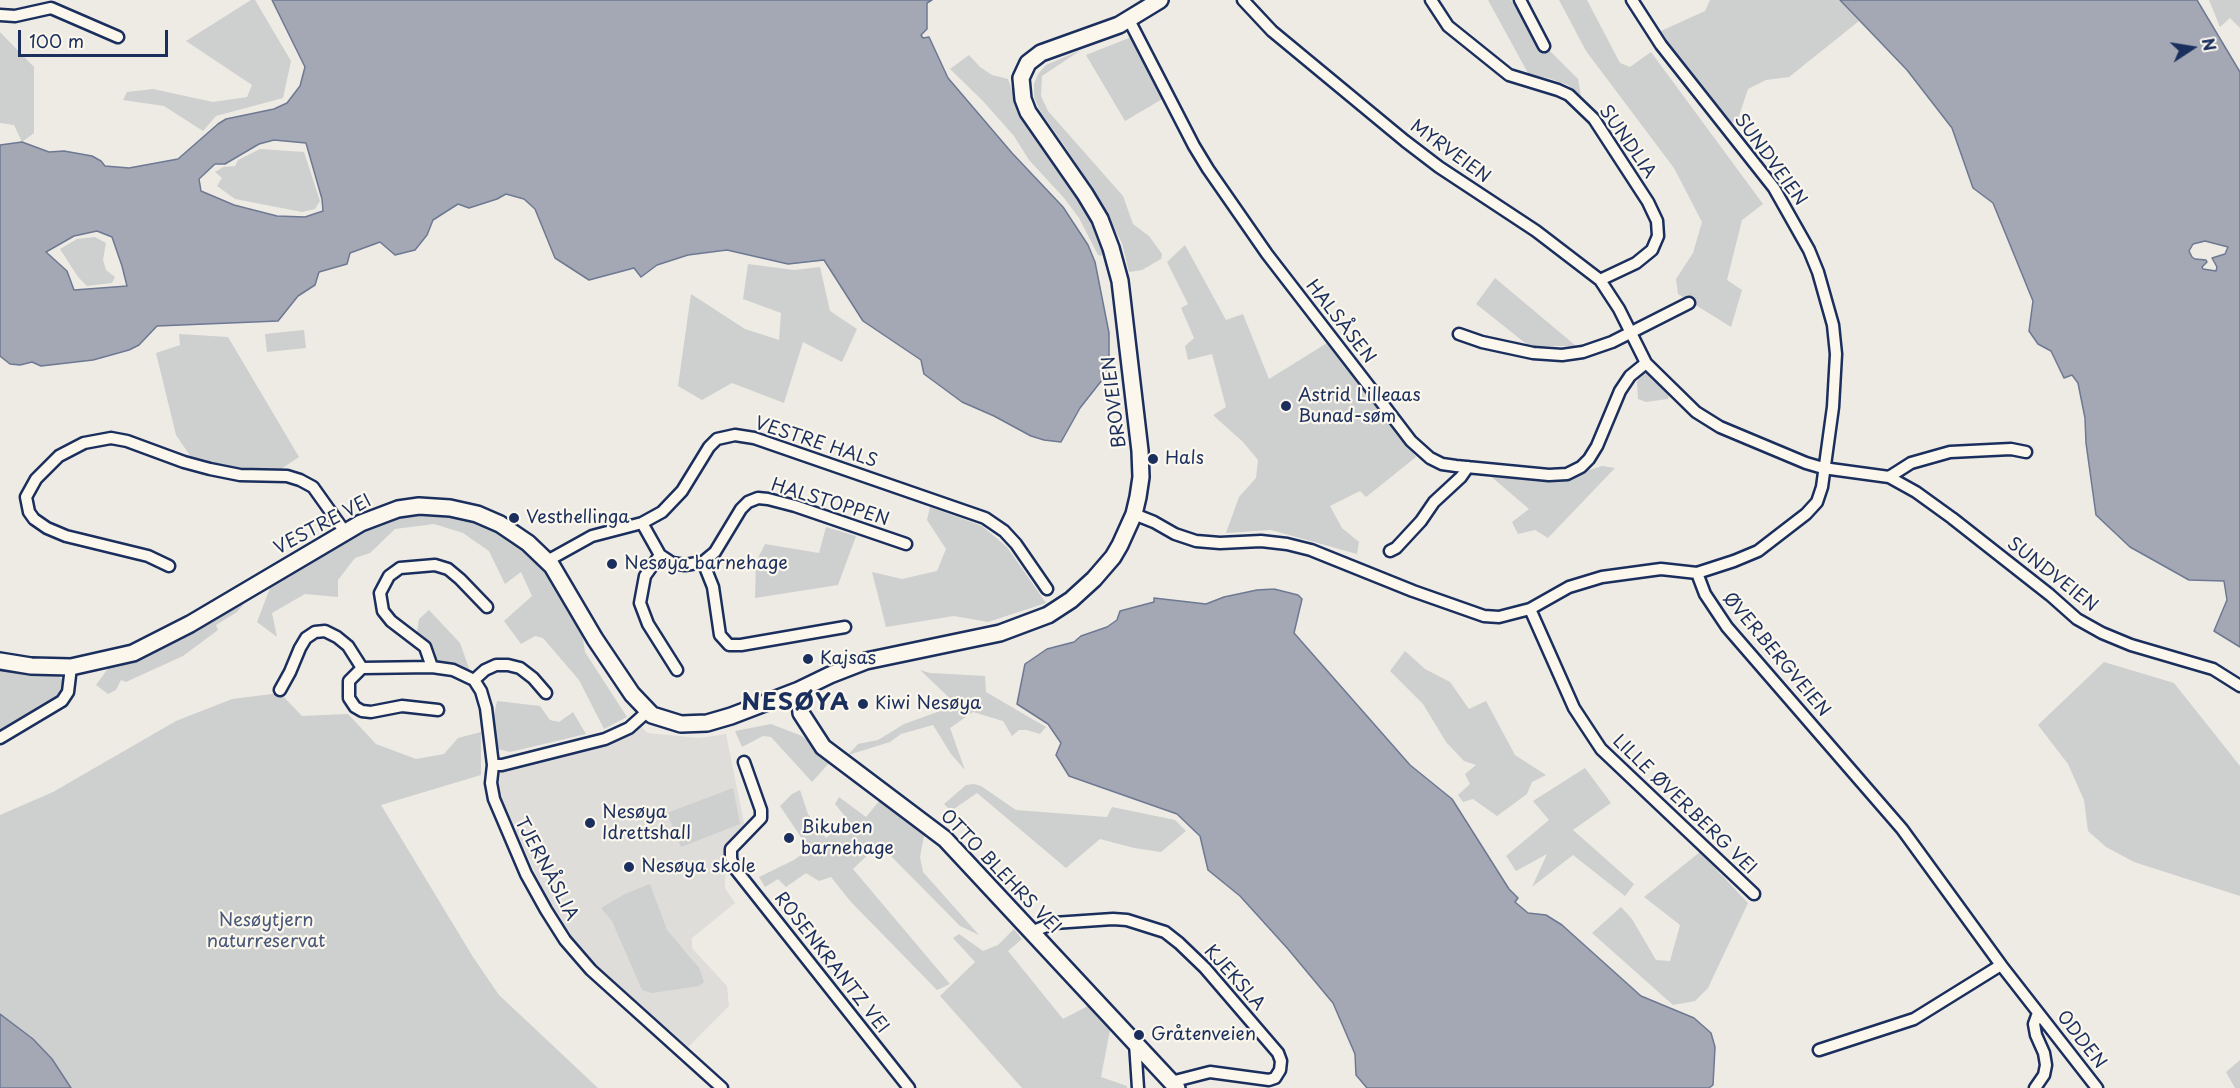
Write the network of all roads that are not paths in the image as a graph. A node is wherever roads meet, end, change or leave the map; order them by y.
1 (1160, 0) edge
2 (1243, 0) edge
3 (1431, 0) edge
4 (1520, 0) edge
5 (1632, 0) edge
6 (0, 15) edge
7 (1129, 20) junction
8 (118, 38) dead end
9 (1544, 46) dead end
10 (1600, 280) junction
11 (1689, 303) dead end
12 (1631, 331) junction
13 (1459, 334) dead end
14 (1646, 363) junction
15 (2026, 452) dead end
16 (1468, 467) junction
17 (1823, 468) junction
18 (1889, 477) junction
19 (1134, 514) junction
20 (642, 523) junction
21 (345, 532) junction
22 (906, 544) dead end
23 (1390, 551) dead end
24 (660, 555) junction
25 (547, 561) junction
26 (703, 562) junction
27 (169, 566) dead end
28 (1697, 573) junction
29 (1047, 589) dead end
30 (487, 607) dead end
31 (1530, 609) junction
32 (845, 627) dead end
33 (0, 661) edge
34 (71, 667) junction
35 (432, 667) junction
36 (362, 668) junction
37 (677, 670) dead end
38 (474, 680) junction
39 (2240, 686) edge
40 (280, 690) dead end
41 (798, 690) junction
42 (546, 693) dead end
43 (783, 696) junction
44 (438, 710) dead end
45 (648, 711) junction
46 (801, 713) junction
47 (0, 738) edge
48 (744, 762) dead end
49 (493, 765) junction
50 (1754, 894) dead end
51 (1031, 932) junction
52 (2001, 965) junction
53 (2038, 1013) junction
54 (1135, 1043) junction
55 (1819, 1050) dead end
56 (1174, 1085) edge
57 (722, 1088) edge
58 (909, 1088) edge
59 (1138, 1088) edge
60 (2035, 1088) edge
61 (2097, 1088) edge

1 - 7 street, BROVEIEN
2 - 10 street, MYRVEIEN
3 - 10 street, SUNDLIA
4 - 9 street
5 - 17 street, SUNDVEIEN
6 - 8 street
7 - 16 street, HALSÅSEN
7 - 19 street, BROVEIEN
10 - 12 street, MYRVEIEN
11 - 12 street
12 - 13 street
12 - 14 street, MYRVEIEN
14 - 16 street, HALSÅSEN
14 - 17 street, MYRVEIEN
15 - 18 street
16 - 23 street
17 - 18 street, SUNDVEIEN
17 - 28 street, SUNDVEIEN
18 - 39 street, SUNDVEIEN
19 - 31 street
19 - 41 street, BROVEIEN
20 - 24 street
20 - 25 street, VESTRE HALS
20 - 29 street, VESTRE HALS
21 - 25 street, VESTRE VEI
21 - 27 street
21 - 34 street, VESTRE VEI
22 - 26 street, HALSTOPPEN
24 - 26 street
24 - 37 street
25 - 45 street, VESTRE VEI
26 - 32 street
28 - 31 street
28 - 52 street, ØVERBERGVEIEN
30 - 35 street
31 - 50 street, LILLE ØVERBERG VEI
33 - 34 street, VESTRE VEI
34 - 47 street
35 - 36 street
35 - 38 street
36 - 40 street
36 - 44 street
38 - 42 street
38 - 49 street, TJERNÅSLIA
41 - 43 street, VESTRE VEI
41 - 46 street, OTTO BLEHRS VEI
43 - 45 street, VESTRE VEI
43 - 46 street
45 - 49 street
46 - 51 street, OTTO BLEHRS VEI
48 - 58 street, ROSENKRANTZ VEI
49 - 57 street, TJERNÅSLIA
51 - 54 street, OTTO BLEHRS VEI
51 - 56 street, KJEKSLA
52 - 53 street, ØVERBERGVEIEN
52 - 55 street
53 - 60 street
53 - 61 street, ODDEN
54 - 56 street, OTTO BLEHRS VEI
54 - 59 street

